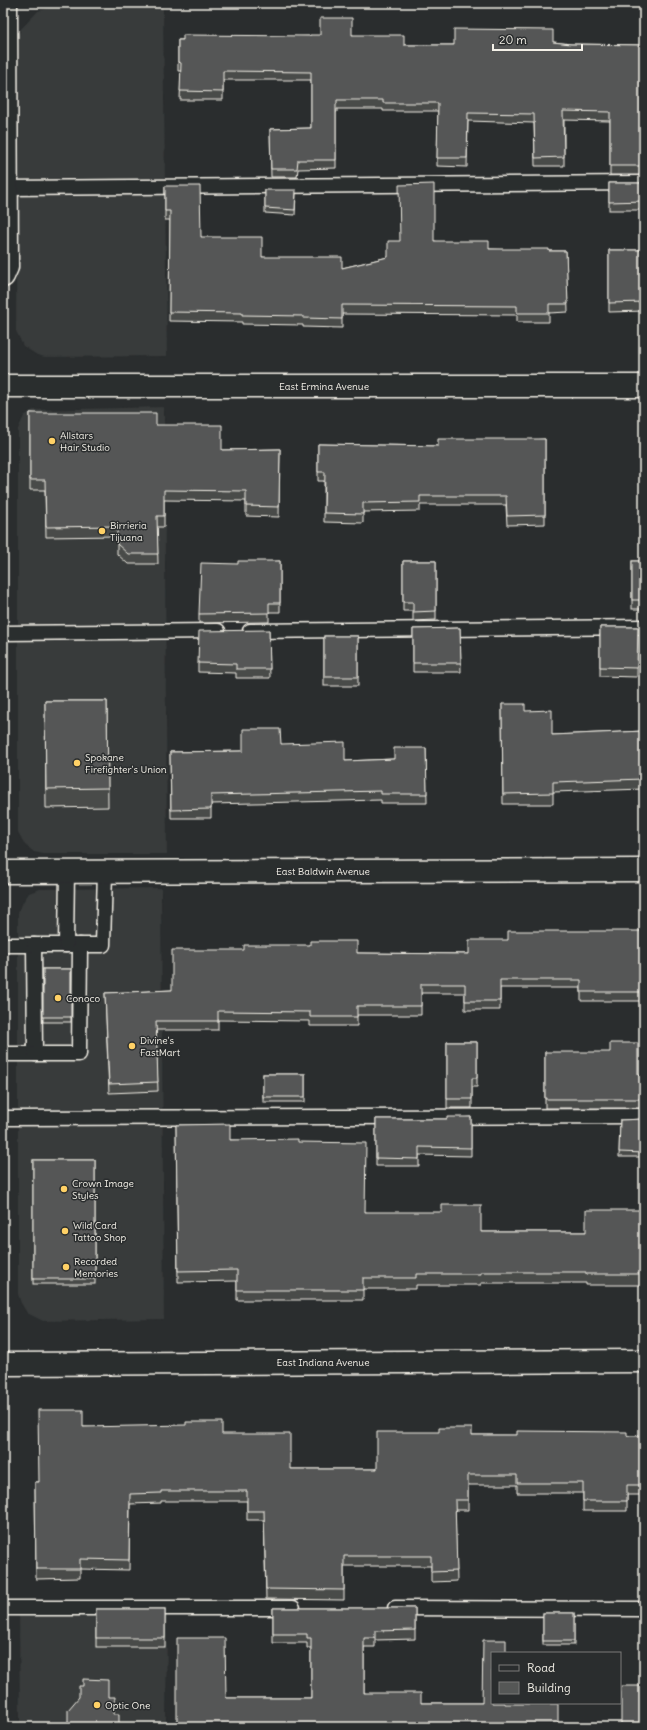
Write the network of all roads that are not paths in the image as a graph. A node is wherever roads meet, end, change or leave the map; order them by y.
1 (6, 3) edge
2 (644, 183) edge
3 (7, 188) junction
4 (3, 276) edge
5 (3, 386) edge
6 (644, 386) edge
7 (644, 627) edge
8 (3, 633) edge
9 (644, 870) edge
10 (3, 872) edge
11 (67, 872) junction
12 (105, 872) junction
13 (3, 945) edge
14 (34, 945) junction
15 (66, 945) junction
16 (80, 945) junction
17 (3, 1054) edge
18 (35, 1054) junction
19 (644, 1116) edge
20 (3, 1118) edge
21 (644, 1361) edge
22 (3, 1364) edge
23 (3, 1608) edge
24 (310, 1608) edge
25 (381, 1608) edge
26 (644, 1609) edge

1 - 3 street
2 - 3 lane
3 - 4 street
5 - 6 street, East Ermina Avenue
7 - 8 lane
9 - 12 street, East Baldwin Avenue
10 - 11 street, East Baldwin Avenue
11 - 12 street, East Baldwin Avenue
11 - 15 lane
12 - 16 lane
13 - 14 lane
14 - 15 lane
14 - 18 lane
15 - 16 lane
16 - 18 lane
17 - 18 lane
19 - 20 lane
21 - 22 street, East Indiana Avenue
23 - 24 lane
25 - 26 lane

